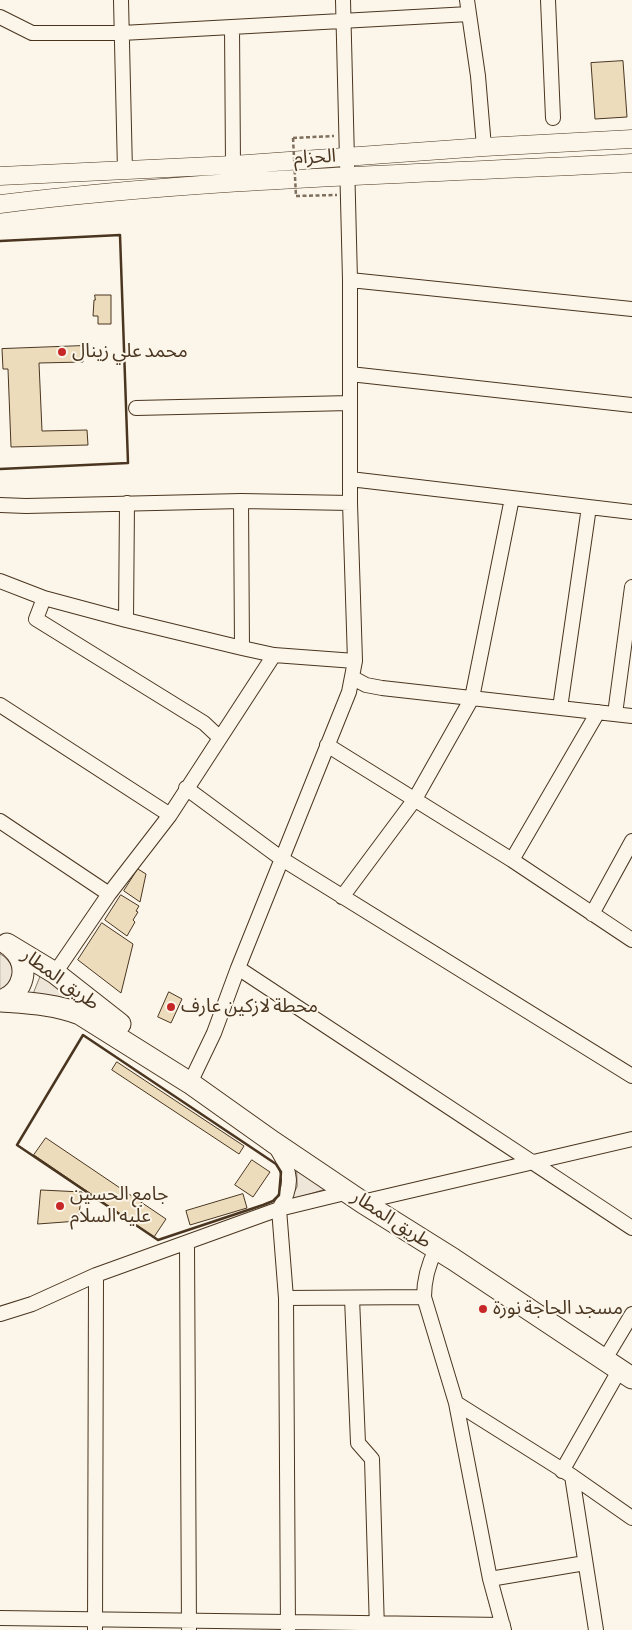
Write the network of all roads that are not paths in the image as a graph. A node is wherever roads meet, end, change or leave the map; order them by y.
1 (121, 0) edge
2 (343, 0) edge
3 (548, 0) edge
4 (468, 7) edge
5 (0, 17) edge
6 (345, 21) junction
7 (232, 27) junction
8 (122, 33) junction
9 (553, 118) dead end
10 (632, 139) edge
11 (484, 148) junction
12 (348, 156) junction
13 (632, 163) edge
14 (233, 165) junction
15 (125, 172) junction
16 (0, 176) edge
17 (349, 186) junction
18 (0, 204) edge
19 (350, 280) junction
20 (632, 309) edge
21 (350, 374) junction
22 (350, 403) junction
23 (632, 405) edge
24 (136, 408) dead end
25 (350, 479) junction
26 (512, 498) junction
27 (241, 501) junction
28 (127, 503) junction
29 (350, 503) junction
30 (0, 504) edge
31 (590, 507) junction
32 (632, 512) edge
33 (0, 582) edge
34 (632, 586) edge
35 (44, 598) junction
36 (126, 620) junction
37 (242, 648) junction
38 (274, 655) junction
39 (355, 661) junction
40 (353, 678) junction
41 (472, 698) junction
42 (0, 705) edge
43 (560, 708) junction
44 (598, 712) junction
45 (615, 714) junction
46 (632, 716) edge
47 (220, 738) junction
48 (327, 745) junction
49 (186, 788) junction
50 (415, 799) junction
51 (170, 815) junction
52 (0, 821) edge
53 (632, 841) edge
54 (282, 859) junction
55 (512, 860) junction
56 (109, 894) junction
57 (342, 897) junction
58 (592, 914) junction
59 (632, 940) edge
60 (3, 942) edge
61 (238, 968) junction
62 (55, 973) junction
63 (0, 1005) edge
64 (153, 1059) junction
65 (632, 1076) edge
66 (190, 1083) junction
67 (632, 1139) edge
68 (273, 1142) junction
69 (533, 1161) junction
70 (355, 1197) junction
71 (279, 1209) junction
72 (632, 1228) edge
73 (187, 1243) junction
74 (436, 1249) junction
75 (96, 1275) junction
76 (424, 1297) junction
77 (286, 1298) junction
78 (352, 1298) junction
79 (0, 1314) edge
80 (632, 1314) edge
81 (619, 1368) edge
82 (456, 1403) junction
83 (567, 1474) junction
84 (632, 1518) edge
85 (586, 1563) junction
86 (490, 1579) junction
87 (0, 1618) edge
88 (95, 1624) edge
89 (189, 1625) edge
90 (288, 1626) edge
91 (377, 1626) edge
92 (504, 1627) edge
93 (596, 1630) edge

1 - 8 street
2 - 6 street
3 - 9 street
4 - 6 street
4 - 11 street
5 - 8 street
6 - 7 street
6 - 12 street
7 - 8 street
7 - 14 street
8 - 15 street
10 - 11 main road, الحزام
11 - 12 main road, الحزام
12 - 14 main road, الحزام
12 - 17 street
13 - 17 main road, الحزام
14 - 15 main road, الحزام
15 - 16 main road, الحزام
17 - 18 main road, الحزام
17 - 19 street
19 - 20 street
19 - 21 street
21 - 22 street
21 - 23 street
22 - 24 street
22 - 25 street
25 - 26 street
25 - 29 street
26 - 31 street
26 - 41 street
27 - 28 street
27 - 29 street
27 - 37 street
28 - 30 street
28 - 36 street
29 - 39 street
31 - 32 street
31 - 43 street
33 - 35 street
34 - 45 street
35 - 36 street
35 - 47 street
36 - 37 street
37 - 38 street
38 - 39 street
38 - 47 street
39 - 40 street
40 - 41 street
40 - 48 street
41 - 43 street
41 - 50 street
42 - 51 street
43 - 44 street
44 - 45 street
44 - 55 street
45 - 46 street
47 - 49 street
48 - 50 street
48 - 54 street
49 - 51 street
49 - 54 street
50 - 55 street
50 - 57 street
51 - 56 street
52 - 56 street
53 - 58 street
54 - 57 street
54 - 61 street
55 - 58 street
56 - 62 street
57 - 65 street
58 - 59 street
60 - 62 highway, طريق المطار
60 - 63 highway
61 - 66 street
61 - 69 street
62 - 64 highway, طريق المطار
63 - 64 highway, طريق المطار
64 - 66 highway, طريق المطار
66 - 68 highway, طريق المطار
67 - 69 street
68 - 70 highway, طريق المطار
68 - 71 street
69 - 70 street
69 - 72 street
70 - 71 street
70 - 74 highway, طريق المطار
71 - 73 street
71 - 77 street
73 - 75 street
73 - 89 street
74 - 76 street
74 - 81 highway, طريق المطار
75 - 79 street
75 - 88 street
76 - 78 street
76 - 82 street
77 - 78 street
77 - 90 street
78 - 91 street
80 - 81 street
81 - 83 street
82 - 83 street
82 - 86 street
83 - 84 street
83 - 85 street
85 - 86 street
85 - 93 street
86 - 92 street
87 - 88 street
88 - 89 street
89 - 90 street
90 - 91 street
91 - 92 street

